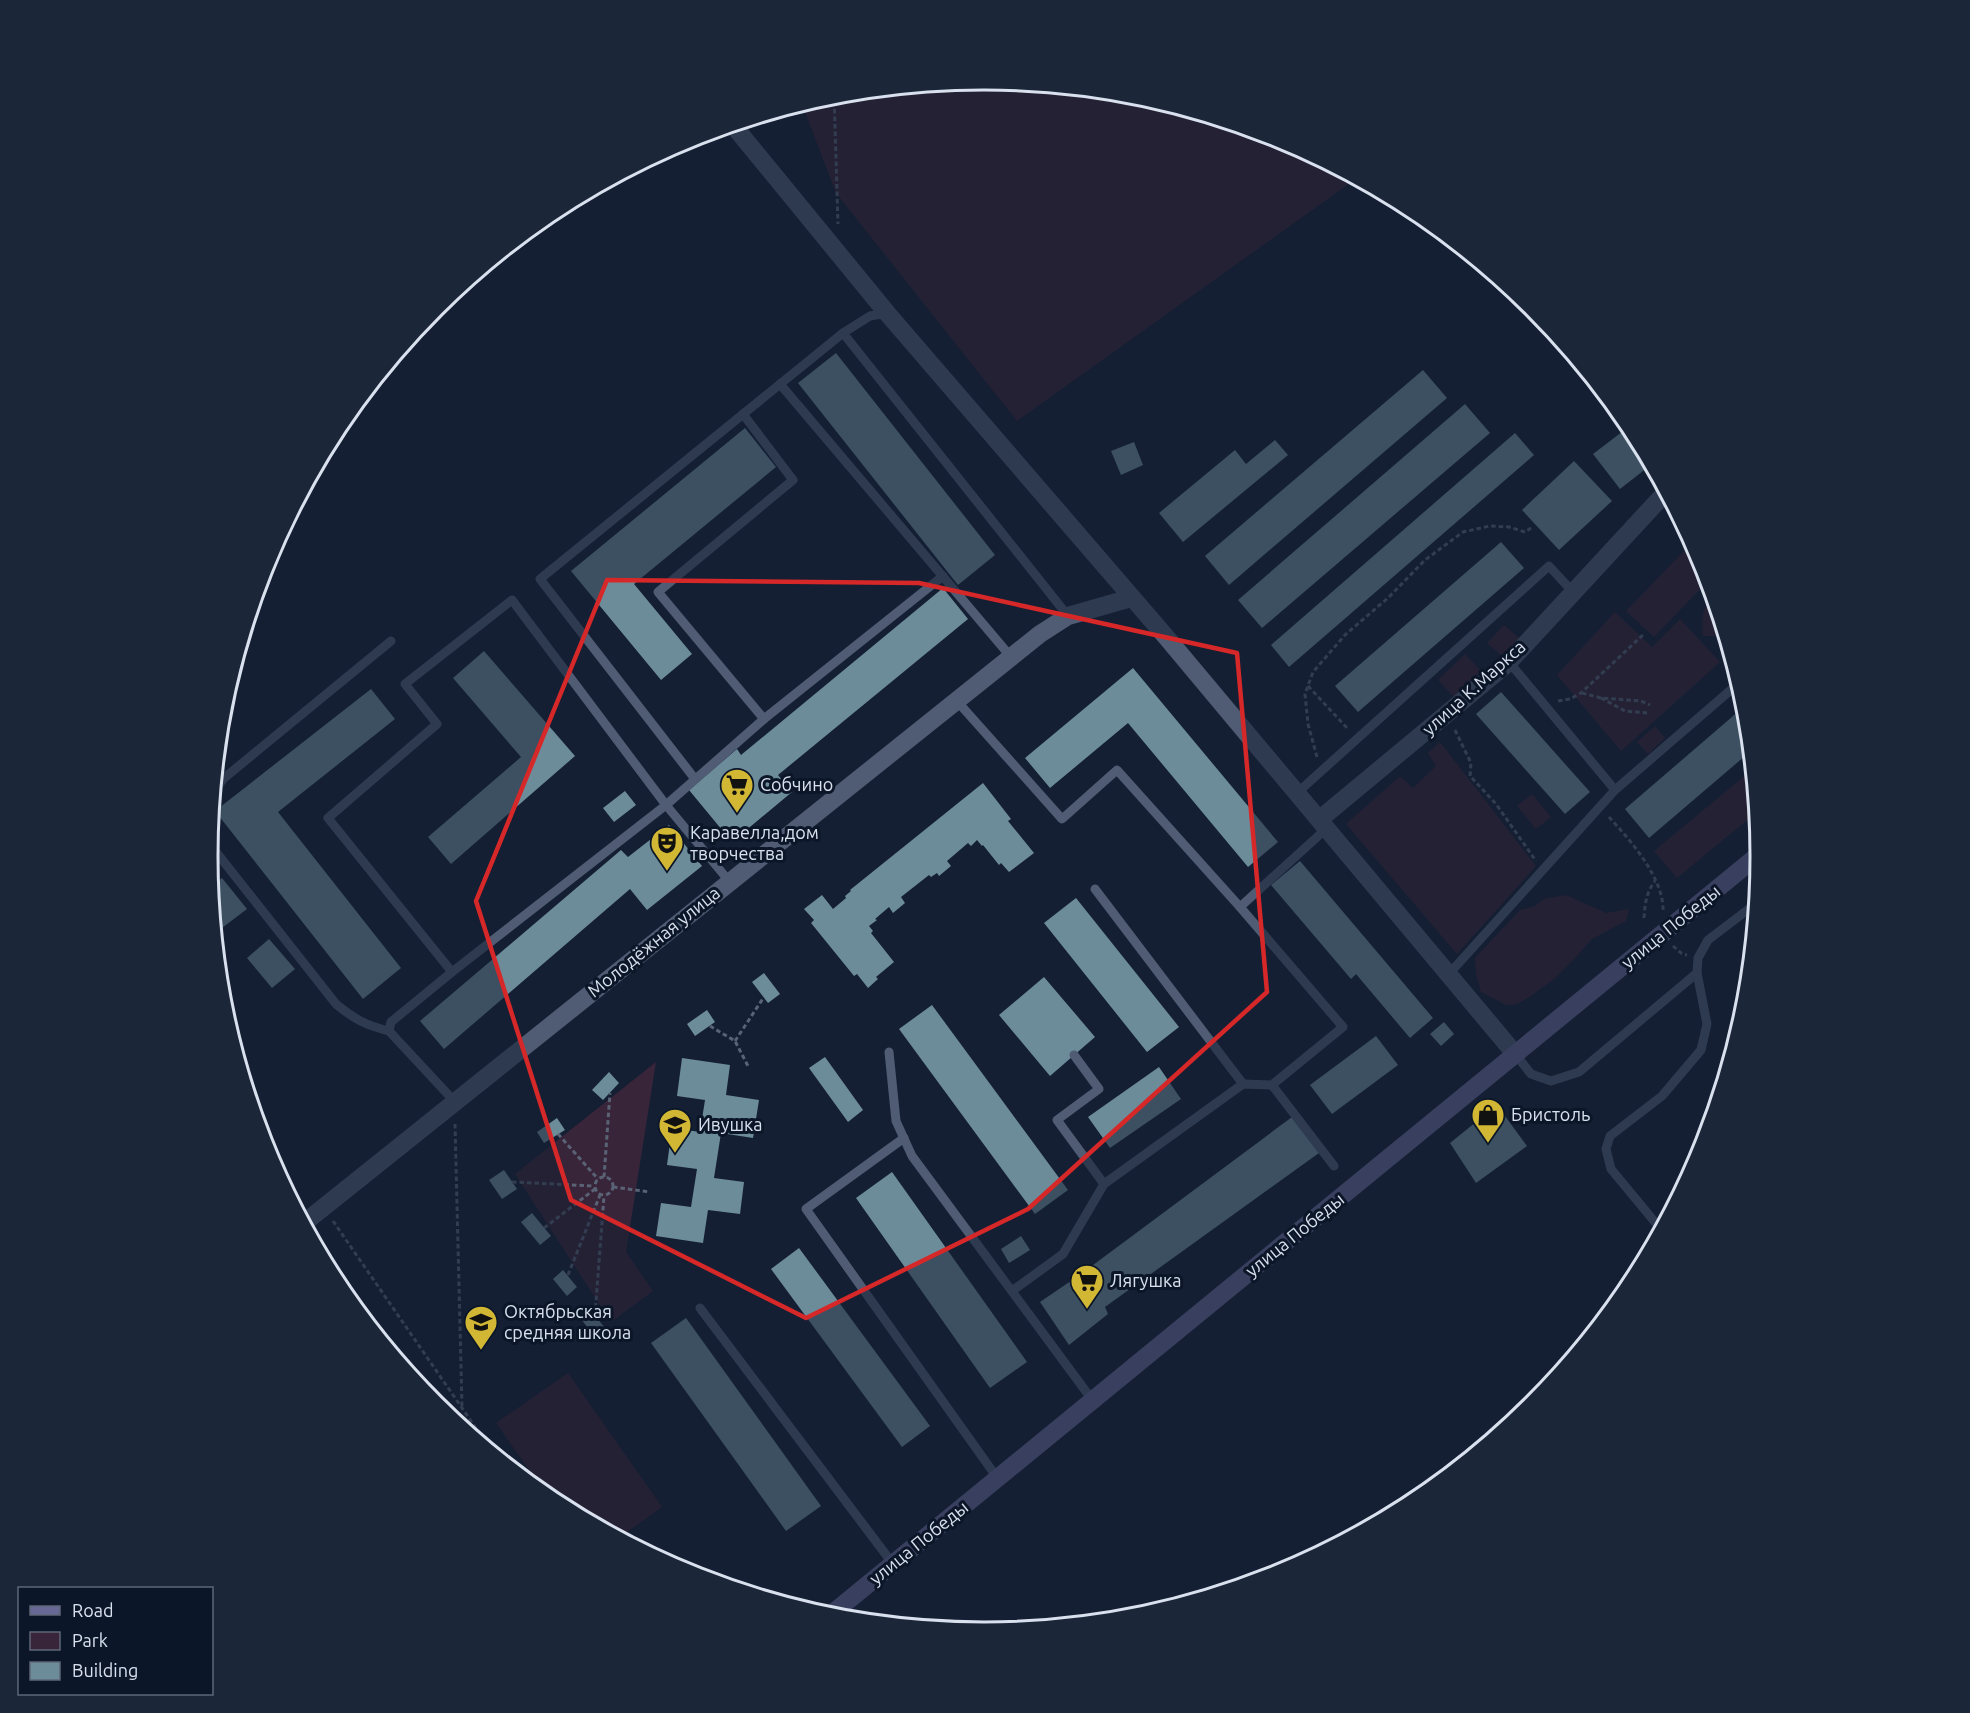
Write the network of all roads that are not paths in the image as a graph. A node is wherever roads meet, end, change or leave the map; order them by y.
1 (738, 131) edge
2 (887, 313) junction
3 (843, 333) junction
4 (780, 384) junction
5 (743, 414) junction
6 (1661, 497) edge
7 (943, 576) junction
8 (1572, 591) junction
9 (1131, 598) junction
10 (1068, 616) junction
11 (391, 641) dead end
12 (1011, 657) junction
13 (1509, 662) junction
14 (1732, 689) edge
15 (956, 700) junction
16 (765, 719) junction
17 (223, 779) edge
18 (695, 779) junction
19 (1615, 790) junction
20 (1297, 793) junction
21 (666, 804) junction
22 (1323, 824) junction
23 (218, 854) edge
24 (1751, 862) edge
25 (729, 881) junction
26 (1095, 889) dead end
27 (1240, 907) junction
28 (1750, 908) edge
29 (452, 972) junction
30 (1697, 973) junction
31 (1448, 975) junction
32 (389, 1031) junction
33 (889, 1052) dead end
34 (1074, 1055) dead end
35 (1516, 1055) junction
36 (1243, 1084) junction
37 (1272, 1085) junction
38 (455, 1102) junction
39 (904, 1138) junction
40 (1334, 1166) dead end
41 (1104, 1184) junction
42 (309, 1218) edge
43 (1657, 1225) edge
44 (1012, 1291) junction
45 (700, 1308) dead end
46 (1093, 1401) junction
47 (998, 1479) junction
48 (893, 1564) junction
49 (838, 1609) edge

1 - 2 street
2 - 3 lane
2 - 9 street
3 - 4 lane
3 - 10 lane
4 - 5 lane
4 - 7 lane
5 - 16 lane
5 - 18 lane
6 - 8 street, улица К.Маркса
7 - 12 lane
7 - 16 lane
8 - 13 street, улица К.Маркса
8 - 20 lane
9 - 10 street, Молодёжная улица
9 - 20 street
10 - 12 street, Молодёжная улица
11 - 17 lane
12 - 15 street, Молодёжная улица
13 - 19 lane
13 - 22 street, улица К.Маркса
14 - 19 lane
15 - 25 street, Молодёжная улица
15 - 27 lane
16 - 18 lane
18 - 21 lane
19 - 31 lane
20 - 22 street
21 - 25 lane
21 - 29 lane
21 - 29 lane
22 - 27 lane
22 - 31 street
23 - 32 lane
24 - 35 street, улица Победы
25 - 38 street, Молодёжная улица
26 - 36 lane
27 - 37 lane
28 - 30 lane
29 - 32 lane
30 - 35 lane
30 - 43 lane
31 - 35 street
32 - 38 lane
33 - 39 lane
34 - 41 lane
35 - 46 street, улица Победы
36 - 37 lane
36 - 41 lane
37 - 40 lane
38 - 42 street, Молодёжная улица
39 - 44 lane
39 - 47 lane
41 - 44 lane
44 - 46 lane
45 - 48 lane
46 - 47 street, улица Победы
47 - 48 street, улица Победы
48 - 49 street, улица Победы

